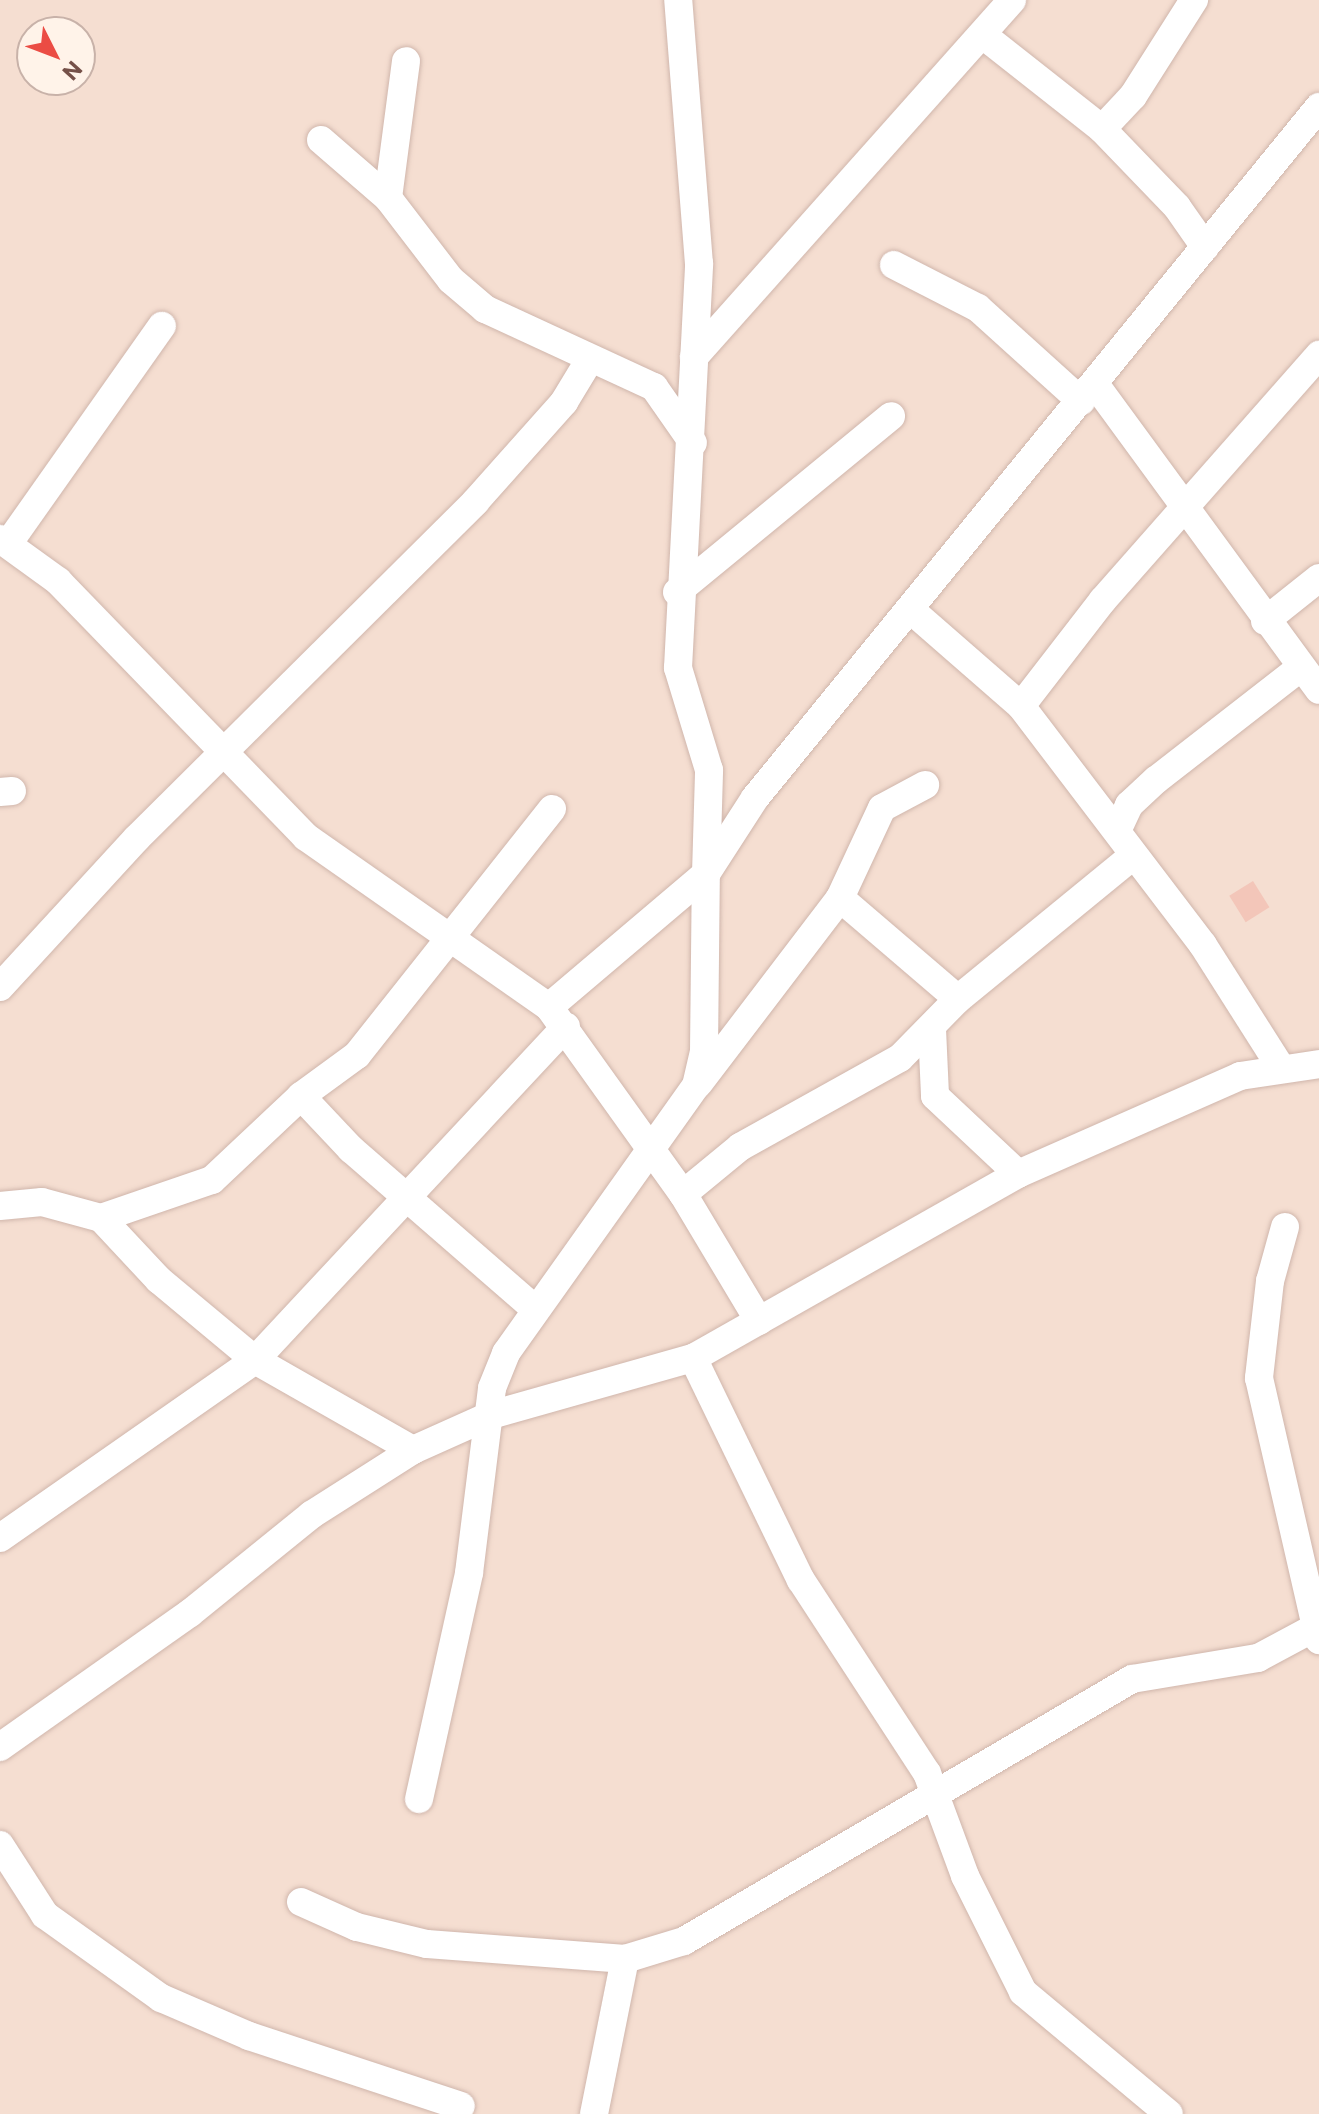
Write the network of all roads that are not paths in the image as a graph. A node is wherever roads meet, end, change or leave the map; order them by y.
1 (678, 0) edge
2 (1012, 0) edge
3 (1194, 0) edge
4 (984, 36) junction
5 (406, 61) dead end
6 (1319, 107) edge
7 (1102, 129) junction
8 (321, 140) dead end
9 (388, 198) junction
10 (1205, 247) junction
11 (894, 265) dead end
12 (162, 326) dead end
13 (1319, 355) edge
14 (590, 359) junction
15 (693, 365) junction
16 (654, 387) junction
17 (1088, 393) junction
18 (891, 416) dead end
19 (693, 443) junction
20 (1184, 510) junction
21 (4, 541) edge
22 (1319, 578) edge
23 (677, 592) junction
24 (912, 611) junction
25 (1265, 621) junction
26 (1301, 667) junction
27 (1319, 690) edge
28 (1021, 706) junction
29 (226, 755) junction
30 (925, 785) dead end
31 (552, 809) dead end
32 (1108, 820) junction
33 (1134, 855) junction
34 (706, 874) junction
35 (840, 898) junction
36 (453, 940) junction
37 (0, 987) edge
38 (958, 999) junction
39 (557, 1017) junction
40 (932, 1029) junction
41 (1319, 1064) edge
42 (1281, 1068) junction
43 (696, 1086) junction
44 (301, 1096) junction
45 (651, 1151) junction
46 (1018, 1174) junction
47 (683, 1194) junction
48 (404, 1196) junction
49 (0, 1206) edge
50 (101, 1218) junction
51 (1285, 1227) dead end
52 (534, 1308) junction
53 (759, 1321) junction
54 (693, 1358) junction
55 (255, 1360) junction
56 (491, 1415) junction
57 (413, 1450) junction
58 (0, 1538) edge
59 (1316, 1634) edge
60 (0, 1747) edge
61 (419, 1799) dead end
62 (937, 1799) junction
63 (0, 1845) edge
64 (301, 1902) dead end
65 (625, 1959) junction
66 (461, 2106) dead end
67 (594, 2114) edge
68 (1169, 2114) edge

1 - 15 street
2 - 4 street
3 - 7 street
4 - 7 street
4 - 15 street
5 - 9 street
6 - 10 street
7 - 10 street
8 - 9 street
9 - 14 street
10 - 17 street
11 - 17 street
12 - 21 street
13 - 20 street
14 - 16 street
14 - 29 street
15 - 16 street
15 - 19 street
16 - 19 street
17 - 20 street
17 - 24 street
18 - 23 street
19 - 23 street
20 - 25 street
20 - 28 street
21 - 29 street
22 - 25 street
23 - 34 street
24 - 28 street
24 - 34 street
25 - 26 street
26 - 27 street
26 - 32 street
28 - 32 street
29 - 36 street
29 - 37 street
30 - 35 street
31 - 36 street
32 - 33 street
33 - 38 street
33 - 42 street
34 - 39 street
34 - 43 street
35 - 38 street
35 - 43 street
36 - 39 street
36 - 44 street
38 - 40 street
39 - 45 street
39 - 48 street
40 - 46 street
40 - 47 street
41 - 42 street
42 - 46 street
43 - 45 street
44 - 48 street
44 - 50 street
45 - 47 street
45 - 52 street
46 - 53 street
47 - 53 street
48 - 52 street
48 - 55 street
49 - 50 street
50 - 55 street
51 - 59 street
52 - 56 street
53 - 54 street
54 - 56 street
54 - 62 street
55 - 57 street
55 - 58 street
56 - 57 street
56 - 61 street
57 - 60 street
59 - 62 street
62 - 65 street
62 - 68 street
63 - 66 street
64 - 65 street
65 - 67 street

